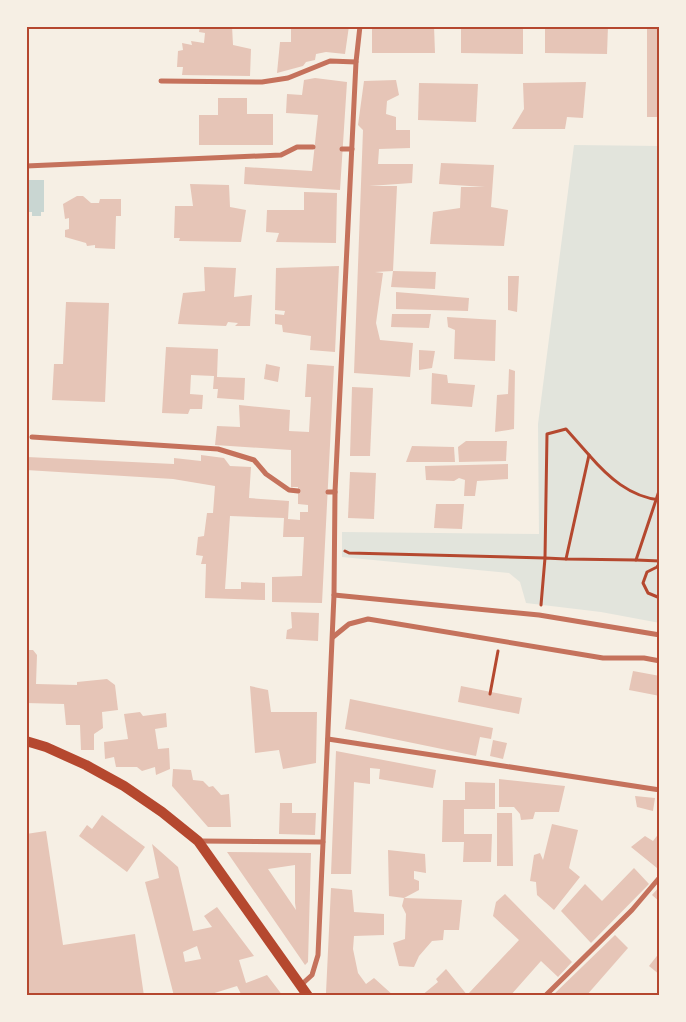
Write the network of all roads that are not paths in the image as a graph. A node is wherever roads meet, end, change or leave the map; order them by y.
1 (360, 26) edge
2 (356, 62) junction
3 (161, 81) dead end
4 (313, 148) dead end
5 (342, 149) dead end
6 (352, 149) junction
7 (26, 166) edge
8 (32, 437) dead end
9 (298, 491) dead end
10 (328, 492) dead end
11 (335, 492) junction
12 (334, 596) junction
13 (660, 635) edge
14 (332, 638) junction
15 (660, 661) edge
16 (328, 739) junction
17 (26, 741) edge
18 (660, 790) edge
19 (198, 841) junction
20 (323, 842) junction
21 (660, 877) edge
22 (301, 984) junction
23 (308, 996) edge
24 (545, 996) edge

1 - 2 street
2 - 3 street
2 - 6 street
4 - 7 street
5 - 6 street
6 - 11 street
8 - 9 street
10 - 11 street
11 - 12 street
12 - 13 street
12 - 14 street
14 - 15 street
14 - 16 street
16 - 18 street
16 - 20 street
17 - 19 main road
19 - 20 street
19 - 22 main road
20 - 22 street
21 - 24 street
22 - 23 main road

